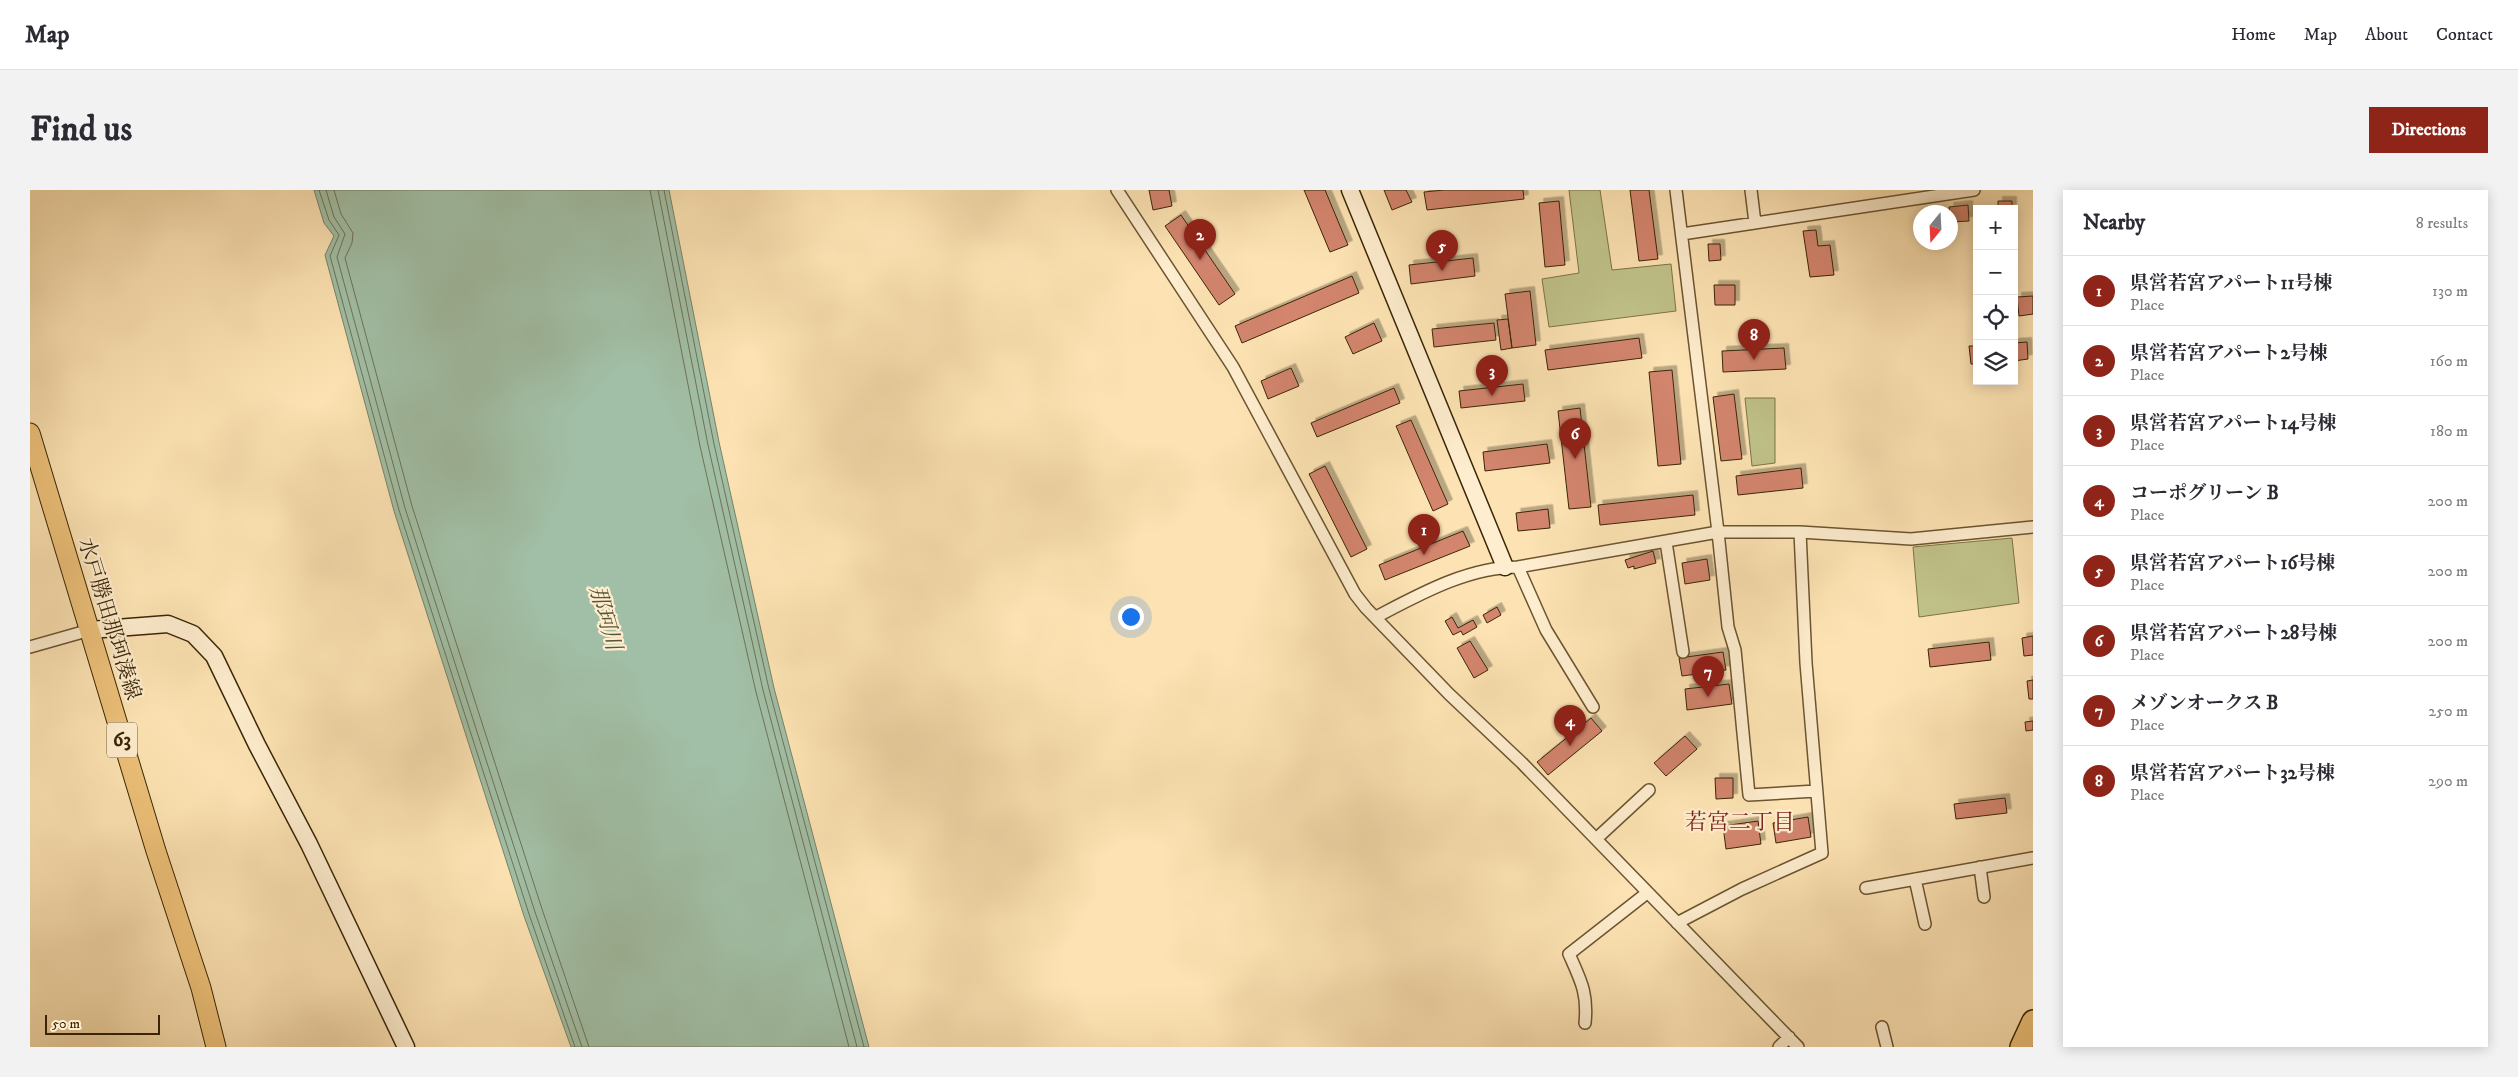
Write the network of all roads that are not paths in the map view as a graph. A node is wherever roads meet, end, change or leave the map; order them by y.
1 (1117, 190) edge
2 (1350, 190) edge
3 (1676, 190) edge
4 (1751, 190) edge
5 (1974, 190) edge
6 (1936, 193) edge
7 (1754, 223) junction
8 (1682, 234) junction
9 (30, 433) edge
10 (2033, 526) edge
11 (1718, 532) junction
12 (1800, 532) junction
13 (1666, 542) junction
14 (1511, 567) junction
15 (1376, 617) junction
16 (90, 630) junction
17 (30, 647) edge
18 (1684, 652) dead end
19 (1593, 707) dead end
20 (1649, 790) dead end
21 (1816, 791) junction
22 (1596, 839) junction
23 (2033, 858) edge
24 (1980, 867) junction
25 (1915, 879) junction
26 (1866, 888) dead end
27 (1646, 893) junction
28 (1984, 898) dead end
29 (1677, 923) junction
30 (1925, 924) dead end
31 (2033, 1022) edge
32 (1586, 1023) dead end
33 (1882, 1027) dead end
34 (1789, 1037) junction
35 (216, 1047) edge
36 (406, 1047) edge
37 (1779, 1047) edge
38 (1798, 1047) edge
39 (1886, 1047) edge
40 (2021, 1047) edge

1 - 15 street
2 - 14 street
3 - 8 street
4 - 7 street
5 - 6 street
6 - 7 street
7 - 8 street
8 - 11 street
9 - 16 main road, 水戸勝田那珂湊線 / 63
10 - 12 street
11 - 12 street
11 - 13 street
11 - 21 street
12 - 21 street
13 - 14 street
13 - 18 street
14 - 15 street
14 - 19 street
15 - 22 street
16 - 17 street
16 - 35 main road, 水戸勝田那珂湊線 / 63
16 - 36 street
20 - 22 street
21 - 29 street
22 - 27 street
23 - 24 street
24 - 25 street
24 - 28 street
25 - 26 street
25 - 30 street
27 - 29 street
27 - 32 street
29 - 34 street
31 - 40 highway
33 - 39 street
34 - 37 street
34 - 38 street

